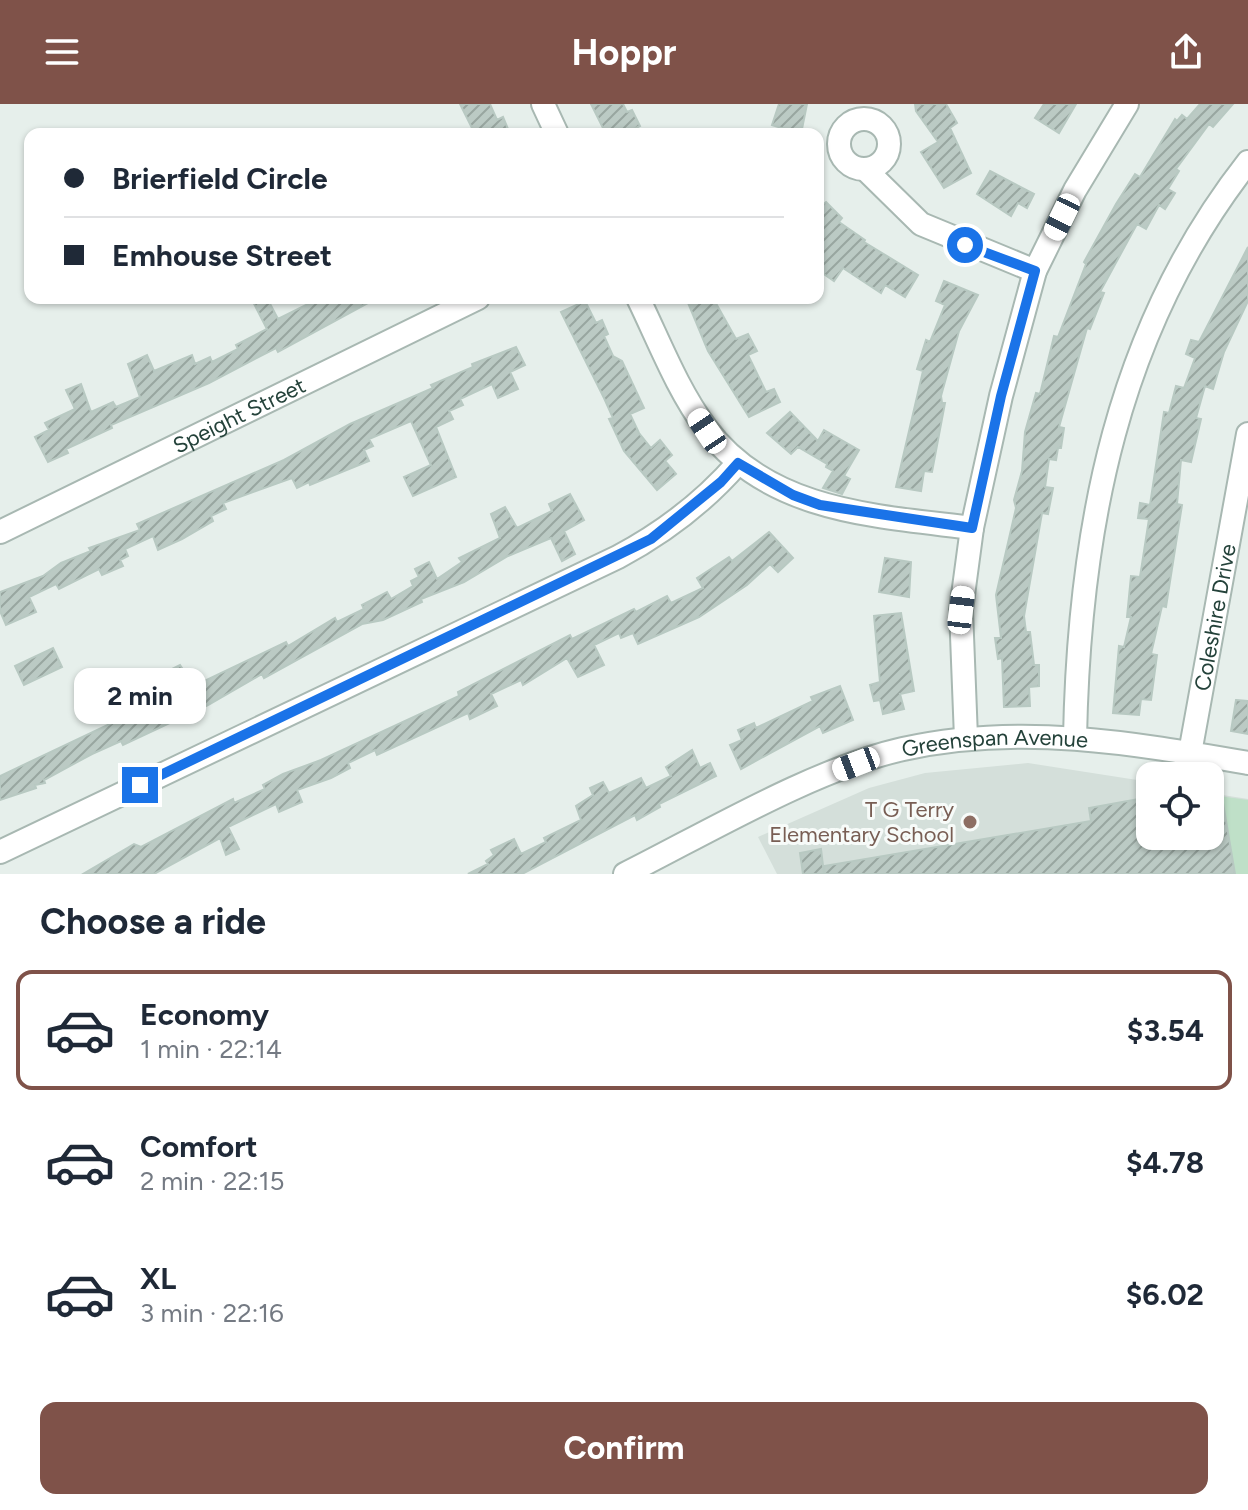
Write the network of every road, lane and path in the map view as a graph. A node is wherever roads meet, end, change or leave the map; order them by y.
1 (543, 104) edge
2 (1127, 104) edge
3 (554, 128) edge
4 (1248, 162) edge
5 (865, 169) dead end
6 (1035, 271) junction
7 (466, 304) edge
8 (641, 304) edge
9 (1248, 434) edge
10 (738, 463) junction
11 (972, 528) junction
12 (0, 532) edge
13 (966, 738) junction
14 (1075, 738) junction
15 (1190, 753) junction
16 (1248, 763) edge
17 (0, 852) edge
18 (625, 874) edge

1 - 3 street
2 - 6 street
4 - 14 street
5 - 6 street
6 - 11 street
7 - 12 street, Speight Street
8 - 10 street
9 - 15 street, Coleshire Drive
10 - 11 street
10 - 17 street
11 - 13 street
13 - 14 street, Greenspan Avenue
13 - 18 street, Greenspan Avenue
14 - 15 street, Greenspan Avenue
15 - 16 street, Greenspan Avenue

